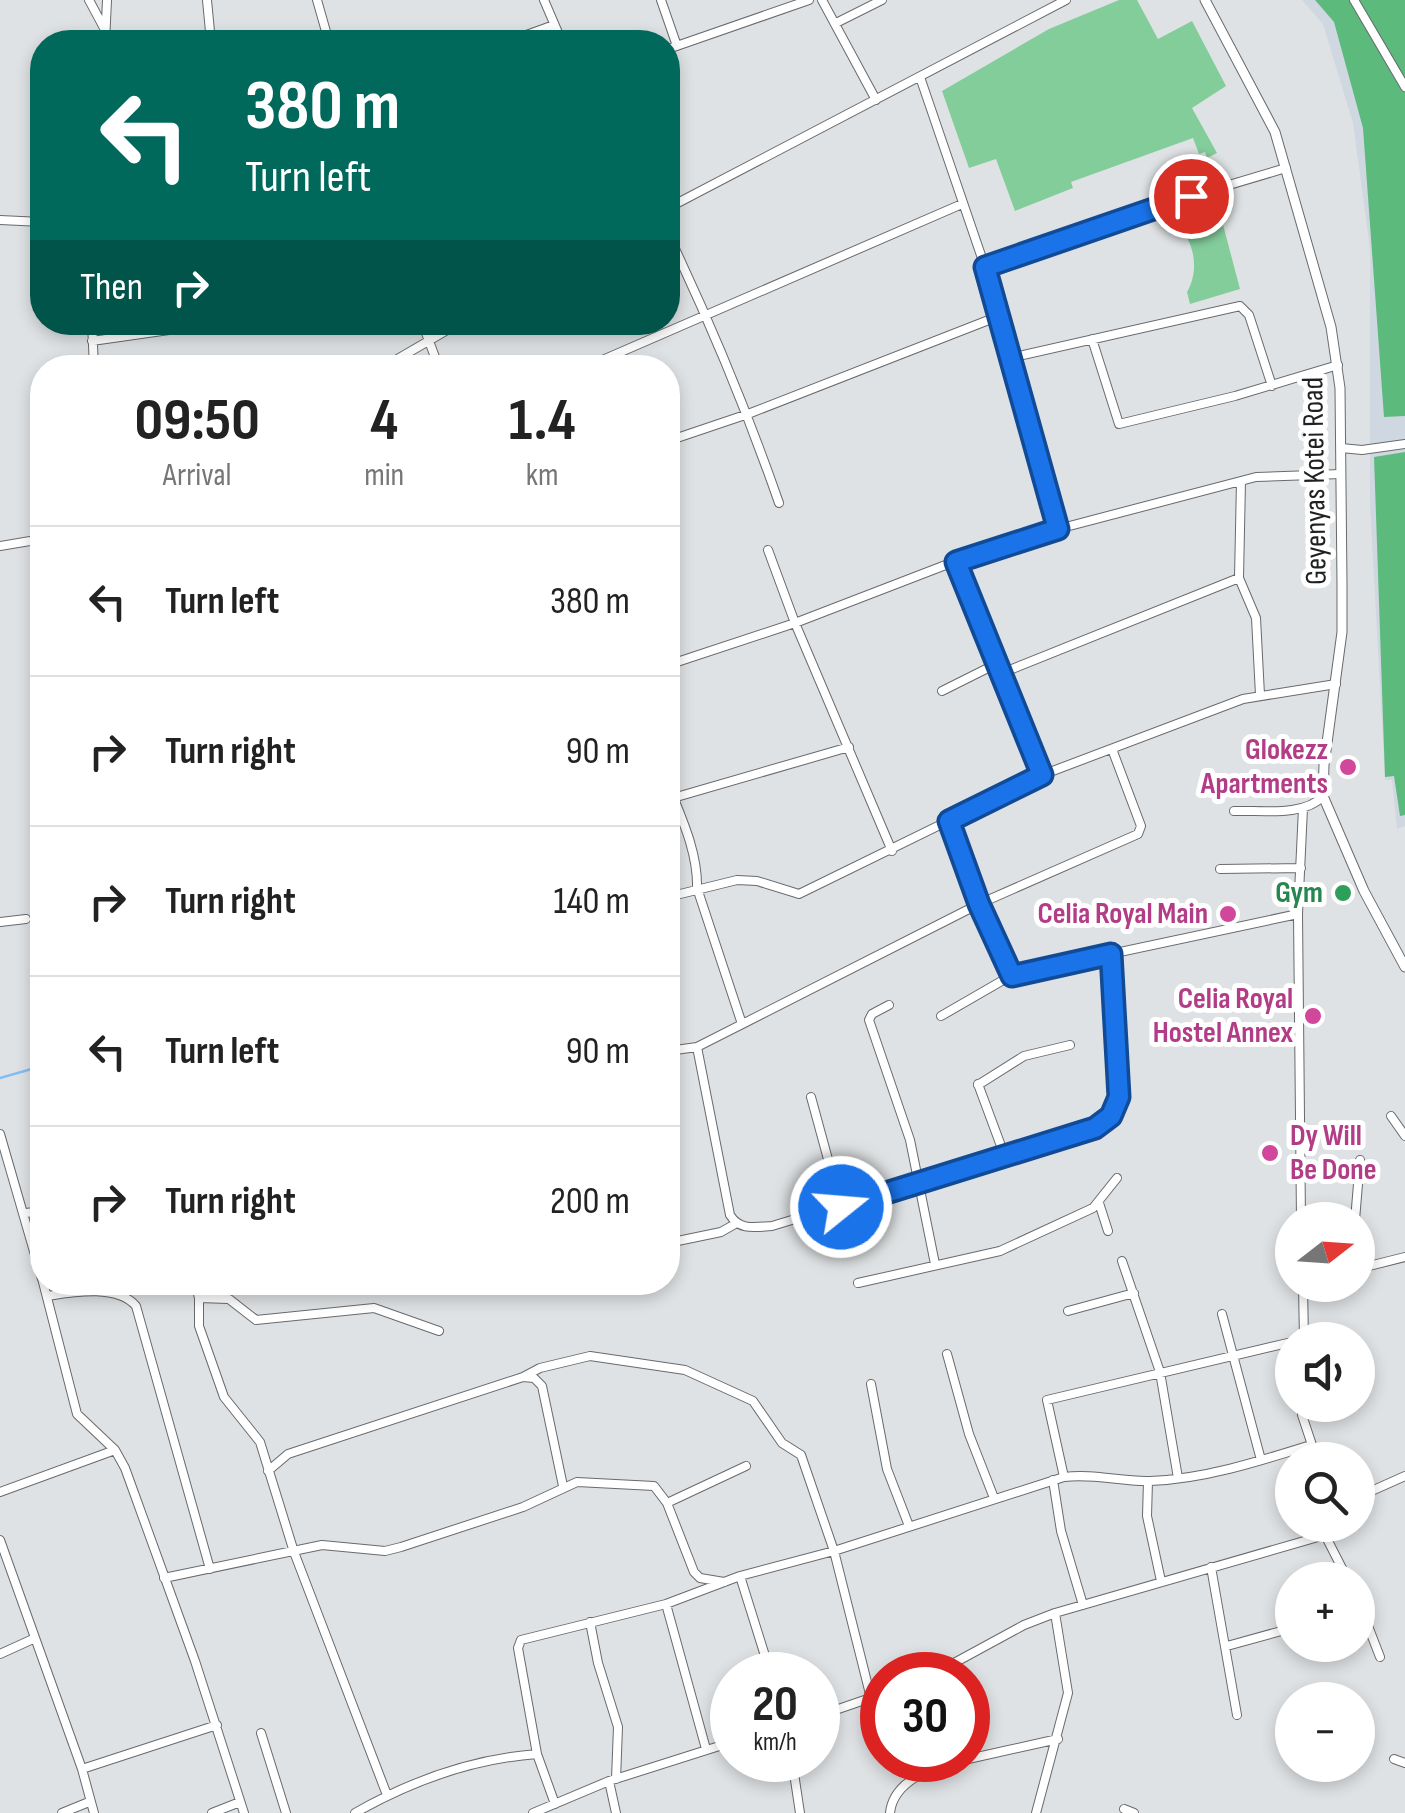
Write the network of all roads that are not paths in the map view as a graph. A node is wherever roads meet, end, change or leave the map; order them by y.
1 (89, 0) edge
2 (107, 0) edge
3 (207, 0) edge
4 (317, 0) edge
5 (544, 0) edge
6 (660, 0) edge
7 (808, 0) edge
8 (822, 0) edge
9 (882, 0) edge
10 (1066, 0) edge
11 (1205, 0) edge
12 (1354, 0) edge
13 (836, 24) junction
14 (554, 25) junction
15 (105, 30) edge
16 (106, 30) edge
17 (209, 30) edge
18 (326, 30) edge
19 (540, 30) edge
20 (556, 30) edge
21 (672, 30) edge
22 (680, 45) edge
23 (920, 77) junction
24 (1405, 86) edge
25 (876, 100) junction
26 (1286, 168) junction
27 (680, 202) edge
28 (962, 204) junction
29 (0, 220) edge
30 (30, 221) edge
31 (680, 259) edge
32 (985, 267) junction
33 (707, 315) junction
34 (999, 316) junction
35 (680, 327) edge
36 (92, 335) edge
37 (134, 335) edge
38 (427, 335) edge
39 (440, 335) edge
40 (661, 335) edge
41 (1092, 339) junction
42 (92, 341) junction
43 (429, 342) junction
44 (93, 355) edge
45 (406, 355) edge
46 (434, 355) edge
47 (614, 355) edge
48 (1010, 358) junction
49 (1338, 365) junction
50 (1272, 386) junction
51 (748, 414) junction
52 (680, 438) edge
53 (1405, 444) edge
54 (1341, 448) junction
55 (1341, 474) junction
56 (1242, 480) junction
57 (779, 503) dead end
58 (1058, 529) junction
59 (30, 541) edge
60 (0, 546) edge
61 (768, 550) dead end
62 (956, 562) junction
63 (1238, 578) junction
64 (795, 622) junction
65 (680, 660) edge
66 (998, 663) junction
67 (1002, 674) junction
68 (1336, 684) junction
69 (942, 691) dead end
70 (1260, 695) junction
71 (849, 746) junction
72 (1112, 749) junction
73 (1042, 775) junction
74 (680, 796) edge
75 (1324, 796) junction
76 (1303, 808) junction
77 (1234, 812) dead end
78 (680, 819) edge
79 (949, 821) junction
80 (892, 851) junction
81 (1300, 868) junction
82 (1220, 869) dead end
83 (697, 888) junction
84 (680, 894) edge
85 (979, 904) junction
86 (1298, 914) junction
87 (26, 919) dead end
88 (0, 922) edge
89 (1111, 954) junction
90 (1405, 967) edge
91 (1012, 976) junction
92 (889, 1005) dead end
93 (941, 1016) dead end
94 (742, 1024) junction
95 (1070, 1045) dead end
96 (697, 1047) junction
97 (680, 1049) edge
98 (812, 1098) dead end
99 (1390, 1116) dead end
100 (0, 1134) edge
101 (1405, 1136) edge
102 (2, 1146) edge
103 (1004, 1154) junction
104 (1360, 1160) dead end
105 (1117, 1178) dead end
106 (919, 1184) junction
107 (1301, 1202) edge
108 (1356, 1202) edge
109 (1099, 1203) junction
110 (841, 1207) junction
111 (30, 1212) edge
112 (26, 1213) junction
113 (736, 1224) junction
114 (30, 1229) edge
115 (1108, 1230) dead end
116 (680, 1241) edge
117 (1405, 1257) edge
118 (1122, 1261) dead end
119 (935, 1264) junction
120 (1375, 1265) edge
121 (858, 1283) dead end
122 (1134, 1293) junction
123 (60, 1295) edge
124 (114, 1295) edge
125 (198, 1295) edge
126 (47, 1296) joint
127 (199, 1298) junction
128 (1068, 1311) dead end
129 (1222, 1314) dead end
130 (439, 1331) dead end
131 (1275, 1346) edge
132 (948, 1354) dead end
133 (1234, 1357) junction
134 (1160, 1372) junction
135 (523, 1377) junction
136 (871, 1384) dead end
137 (114, 1450) junction
138 (263, 1450) junction
139 (288, 1454) junction
140 (1275, 1456) edge
141 (1262, 1460) junction
142 (746, 1466) dead end
143 (268, 1471) junction
144 (1405, 1476) edge
145 (1064, 1477) junction
146 (1178, 1478) junction
147 (1053, 1480) junction
148 (1148, 1481) junction
149 (563, 1486) junction
150 (1375, 1489) edge
151 (0, 1492) edge
152 (994, 1498) junction
153 (667, 1503) junction
154 (909, 1526) junction
155 (0, 1540) edge
156 (1288, 1542) edge
157 (834, 1551) junction
158 (294, 1552) junction
159 (1211, 1566) junction
160 (210, 1568) junction
161 (740, 1576) junction
162 (164, 1578) junction
163 (1160, 1581) junction
164 (726, 1582) junction
165 (666, 1604) junction
166 (1082, 1605) junction
167 (1055, 1613) junction
168 (590, 1622) junction
169 (1275, 1633) edge
170 (34, 1639) junction
171 (1227, 1646) junction
172 (1375, 1646) edge
173 (763, 1652) edge
174 (974, 1652) edge
175 (0, 1654) edge
176 (860, 1654) edge
177 (1380, 1657) dead end
178 (1237, 1714) dead end
179 (217, 1725) junction
180 (262, 1733) dead end
181 (1058, 1739) junction
182 (710, 1748) edge
183 (706, 1749) junction
184 (990, 1753) edge
185 (537, 1754) junction
186 (1394, 1759) dead end
187 (1405, 1763) edge
188 (82, 1769) junction
189 (613, 1780) junction
190 (795, 1782) edge
191 (911, 1782) edge
192 (386, 1795) junction
193 (89, 1802) junction
194 (240, 1802) junction
195 (555, 1804) junction
196 (62, 1813) edge
197 (94, 1813) edge
198 (212, 1813) edge
199 (244, 1813) edge
200 (286, 1813) edge
201 (355, 1813) edge
202 (533, 1813) edge
203 (616, 1813) edge
204 (800, 1813) edge
205 (890, 1813) edge
206 (1036, 1813) edge

1 - 15 street
2 - 16 street
3 - 17 street
4 - 18 street
5 - 14 street
6 - 21 street
7 - 22 street
8 - 13 street
9 - 13 street
10 - 23 street
11 - 26 street, Geyenyas Kotei Road
12 - 24 street
13 - 25 street
14 - 19 street
14 - 20 street
23 - 25 street
23 - 28 street
25 - 27 street
26 - 32 street
26 - 49 street, Geyenyas Kotei Road
28 - 32 street
28 - 33 street
29 - 30 street
31 - 33 street
32 - 34 street
33 - 35 street
33 - 51 street
34 - 48 street
34 - 51 street
36 - 42 street
37 - 42 street
38 - 43 street
39 - 43 street
40 - 47 street
41 - 48 street
41 - 50 street
41 - 50 street
42 - 44 street
43 - 45 street
43 - 46 street
48 - 58 street
49 - 50 street
49 - 54 street, Geyenyas Kotei Road
51 - 52 street
51 - 57 street
53 - 54 street
54 - 55 street, Geyenyas Kotei Road
55 - 56 street
55 - 68 street, Geyenyas Kotei Road
56 - 58 street
56 - 63 street
58 - 62 street
59 - 60 street
61 - 64 street
62 - 64 street
62 - 66 street
63 - 67 street
63 - 70 street
64 - 65 street
64 - 71 street
66 - 67 street
66 - 69 street
67 - 73 street
68 - 70 street
68 - 75 street, Geyenyas Kotei Road
70 - 72 street
71 - 74 street
71 - 80 street
72 - 73 street
72 - 85 street
73 - 79 street
75 - 76 street
75 - 90 street, Geyenyas Kotei Road
76 - 77 street
76 - 81 street
78 - 83 street
79 - 80 street
79 - 85 street
80 - 83 street
81 - 82 street
81 - 86 street
83 - 84 street
83 - 94 street
85 - 91 street
85 - 94 street
86 - 89 street
86 - 107 street
87 - 88 street
89 - 91 street
89 - 103 street
91 - 93 street
92 - 106 street
94 - 96 street
95 - 103 street
96 - 97 street
96 - 113 street
98 - 110 street
99 - 101 street
100 - 102 street
102 - 112 street
103 - 106 street
104 - 108 street
105 - 109 street
106 - 110 street
106 - 119 street
109 - 115 street
109 - 119 street
110 - 113 street
111 - 112 street
112 - 114 street
113 - 116 street
117 - 120 street
118 - 122 street
119 - 121 street
122 - 128 street
122 - 134 street
123 - 126 street
124 - 160 street
125 - 127 street
126 - 137 street
127 - 130 street
127 - 138 street
129 - 133 street
131 - 133 street
132 - 152 street
133 - 134 street
133 - 141 street
134 - 145 street
134 - 146 street
135 - 139 street
135 - 149 street
135 - 157 street
136 - 154 street
137 - 151 street
137 - 162 street
138 - 139 street
138 - 143 street
139 - 143 street
140 - 141 street
141 - 146 street
142 - 153 street
143 - 158 street
144 - 150 street
145 - 147 street
145 - 148 street
146 - 148 street
147 - 152 street
147 - 166 street
148 - 163 street
149 - 153 street
149 - 158 street
152 - 154 street
153 - 164 street
154 - 157 street
155 - 170 street
156 - 159 street
157 - 161 street
157 - 176 street
158 - 160 street
158 - 192 street
159 - 163 street
159 - 171 street
160 - 162 street
161 - 164 street
161 - 173 street
162 - 179 street
163 - 166 street
164 - 165 street
165 - 168 street
165 - 183 street
166 - 167 street
167 - 174 street
167 - 181 street
168 - 185 street
168 - 189 street
169 - 171 street
170 - 175 street
170 - 188 street
171 - 178 street
172 - 177 street
179 - 188 street
179 - 194 street
180 - 200 street
181 - 184 street
181 - 206 street
182 - 183 street
183 - 189 street
185 - 192 street
185 - 195 street
186 - 187 street
188 - 193 street
189 - 195 street
189 - 203 street
190 - 204 street
191 - 205 street
192 - 201 street
193 - 196 street
193 - 197 street
194 - 198 street
194 - 199 street
195 - 202 street

